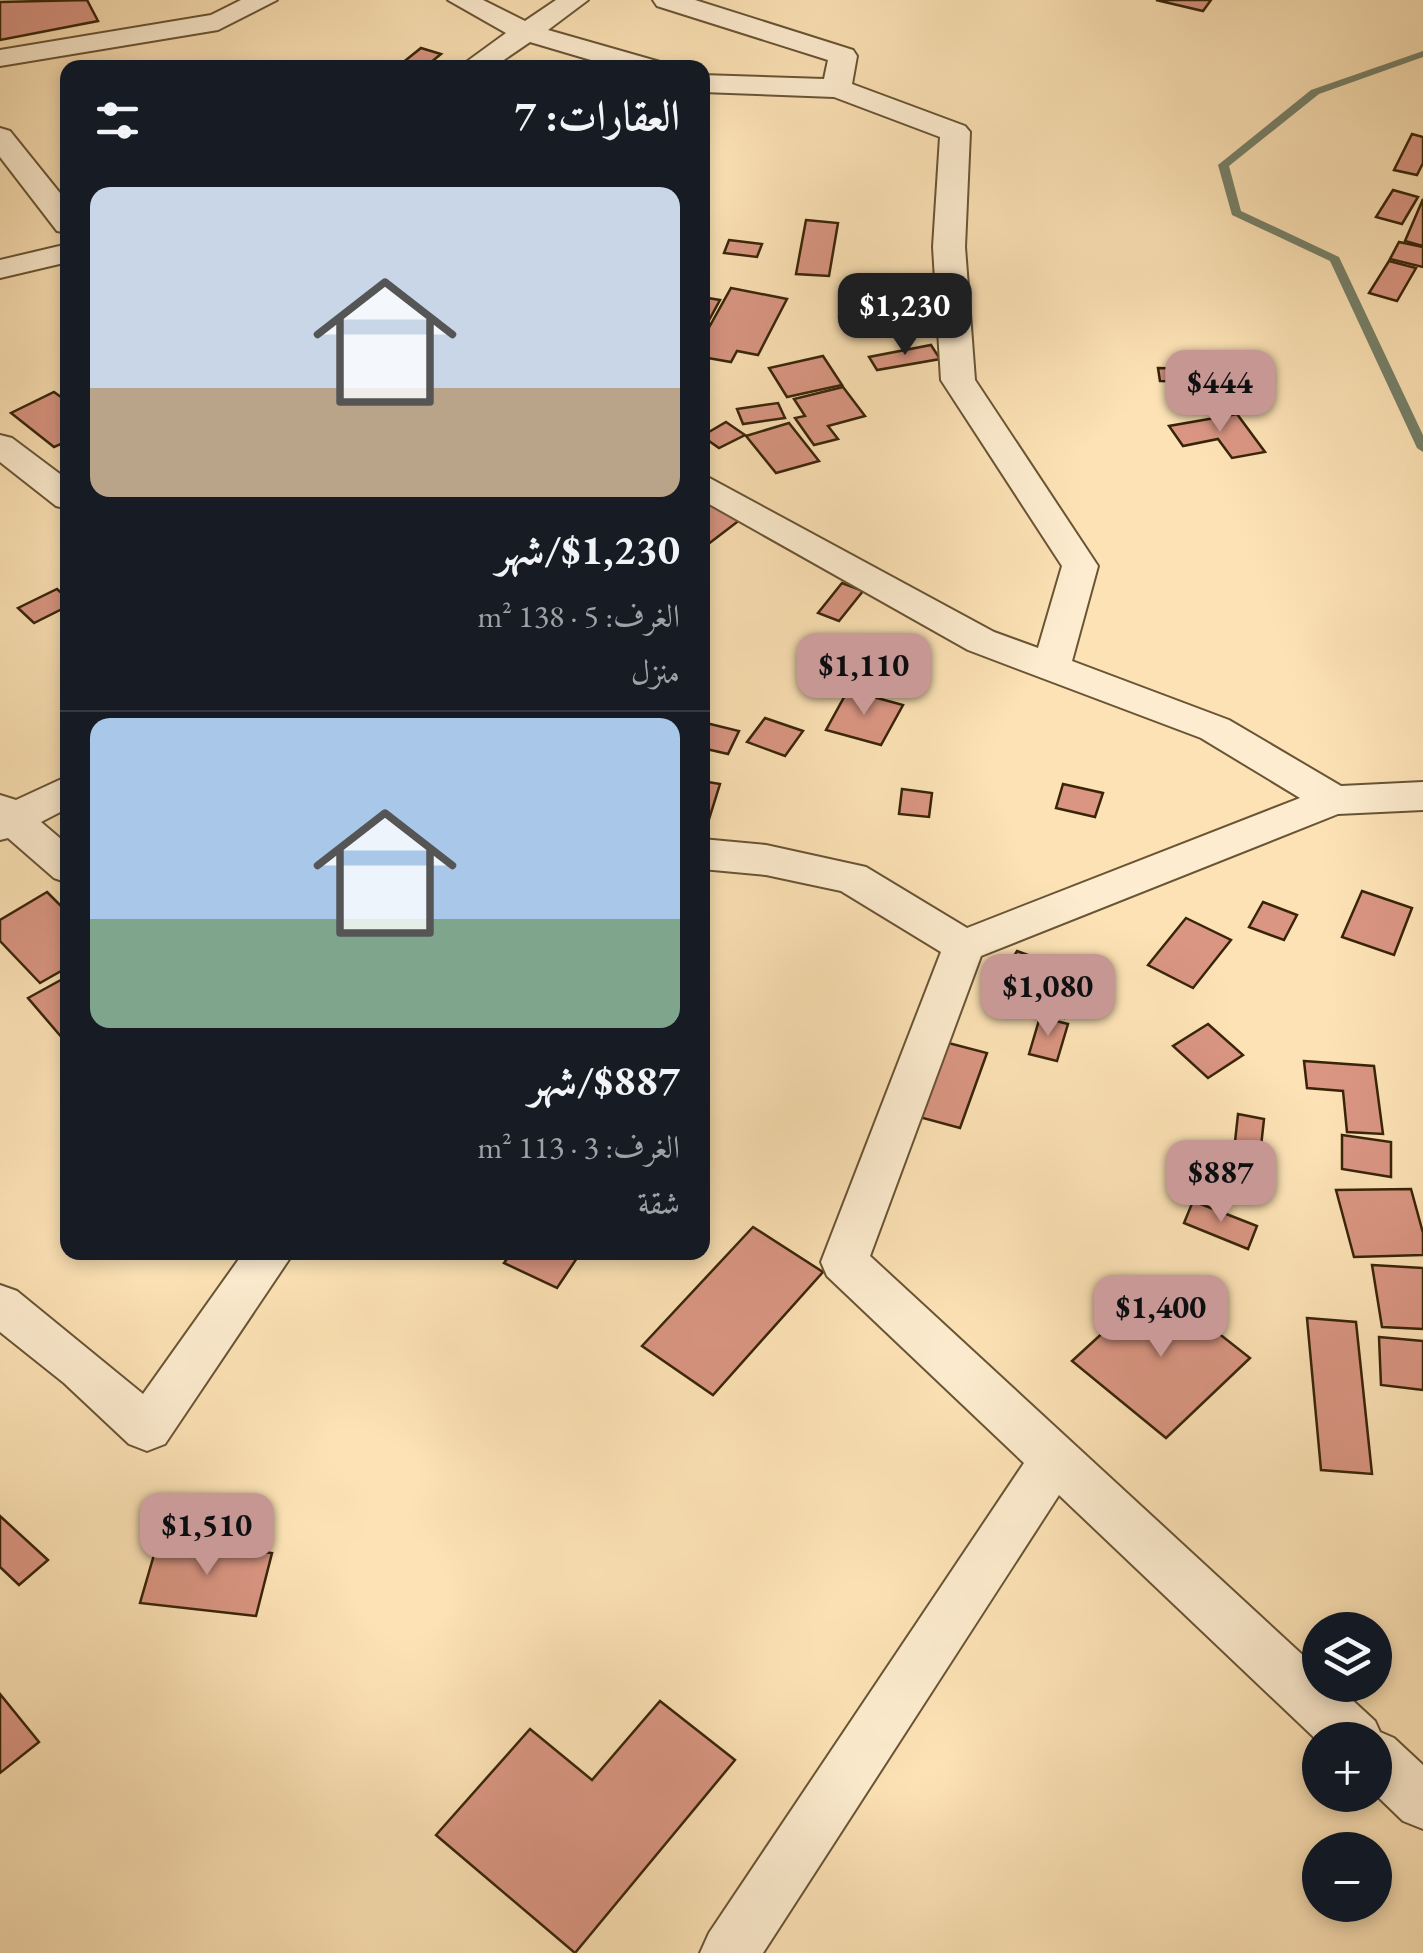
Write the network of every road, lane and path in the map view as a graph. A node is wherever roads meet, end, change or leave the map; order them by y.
1 (263, 0) edge
2 (462, 0) edge
3 (574, 0) edge
4 (667, 0) edge
5 (526, 32) junction
6 (0, 58) edge
7 (484, 60) edge
8 (622, 60) edge
9 (710, 85) edge
10 (837, 88) junction
11 (4, 148) edge
12 (60, 214) edge
13 (60, 254) edge
14 (0, 269) edge
15 (0, 445) edge
16 (710, 489) edge
17 (60, 492) edge
18 (1051, 667) junction
19 (60, 794) edge
20 (1423, 796) edge
21 (1334, 800) junction
22 (4, 818) edge
23 (710, 855) edge
24 (60, 862) edge
25 (964, 946) junction
26 (266, 1260) edge
27 (2, 1312) edge
28 (1056, 1458) junction
29 (1337, 1722) edge
30 (1392, 1773) edge
31 (1423, 1802) edge
32 (729, 1953) edge

1 - 6 street
2 - 5 street
3 - 5 street
4 - 10 street
5 - 7 street
5 - 8 street
9 - 10 street
10 - 18 street
11 - 12 street
13 - 14 street
15 - 17 street
16 - 18 street
18 - 21 street
19 - 22 street
20 - 21 street
21 - 25 street
22 - 24 street
23 - 25 street
25 - 28 street
26 - 27 street
28 - 29 street
28 - 32 street
30 - 31 street

